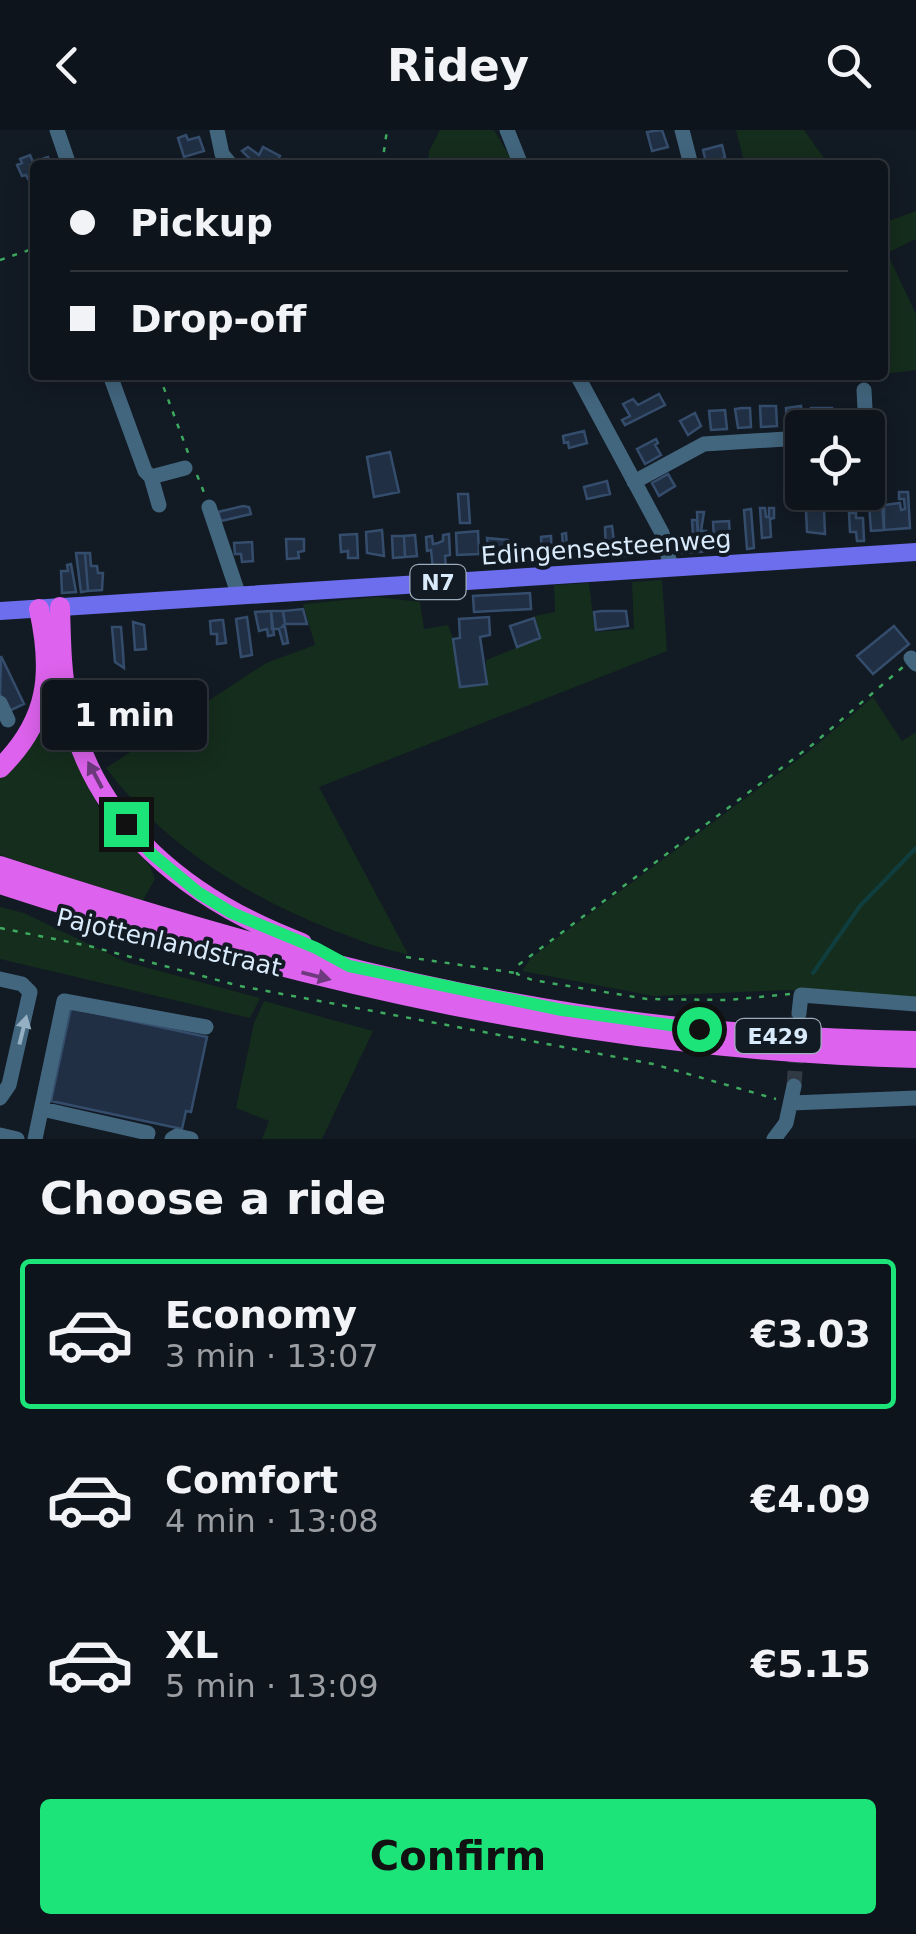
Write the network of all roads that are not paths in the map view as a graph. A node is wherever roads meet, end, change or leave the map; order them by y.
1 (56, 130) edge
2 (217, 130) edge
3 (507, 130) edge
4 (682, 130) edge
5 (67, 160) edge
6 (226, 160) edge
7 (519, 160) edge
8 (690, 160) edge
9 (112, 380) edge
10 (580, 380) edge
11 (864, 390) dead end
12 (865, 410) edge
13 (785, 439) edge
14 (185, 468) dead end
15 (152, 477) junction
16 (634, 482) junction
17 (159, 505) dead end
18 (210, 507) road end
19 (916, 552) edge
20 (670, 567) junction
21 (238, 596) junction
22 (50, 608) junction
23 (0, 611) edge
24 (0, 703) edge
25 (8, 720) dead end
26 (0, 768) edge
27 (0, 866) edge
28 (0, 884) edge
29 (35, 895) junction
30 (0, 896) edge
31 (349, 966) junction
32 (0, 979) edge
33 (916, 1004) edge
34 (799, 1012) dead end
35 (206, 1027) dead end
36 (916, 1041) edge
37 (916, 1058) edge
38 (0, 1098) edge
39 (916, 1098) edge
40 (42, 1109) junction
41 (0, 1135) edge
42 (17, 1139) edge
43 (36, 1139) edge
44 (146, 1139) edge
45 (172, 1139) edge
46 (192, 1139) edge
47 (774, 1139) edge

1 - 5 street
2 - 6 street
3 - 7 street
4 - 8 street
9 - 15 street
10 - 16 street
11 - 12 street
13 - 16 street
14 - 15 street
15 - 17 street
16 - 20 street
18 - 21 street
19 - 20 main road, Edingensesteenweg / N7
20 - 21 main road, Edingensesteenweg / N7
21 - 22 main road, Edingensesteenweg / N7
22 - 23 main road, Edingensesteenweg / N7
22 - 26 highway
31 -> 22 highway
24 - 25 street
27 - 31 highway, E429
28 - 29 highway, E429
29 - 30 highway
29 -> 37 highway, E429
31 - 36 highway, E429
38 -> 32 street
33 - 34 street
35 - 40 street
39 - 47 street
40 - 43 street
40 - 44 street
41 - 42 street
45 - 46 street

